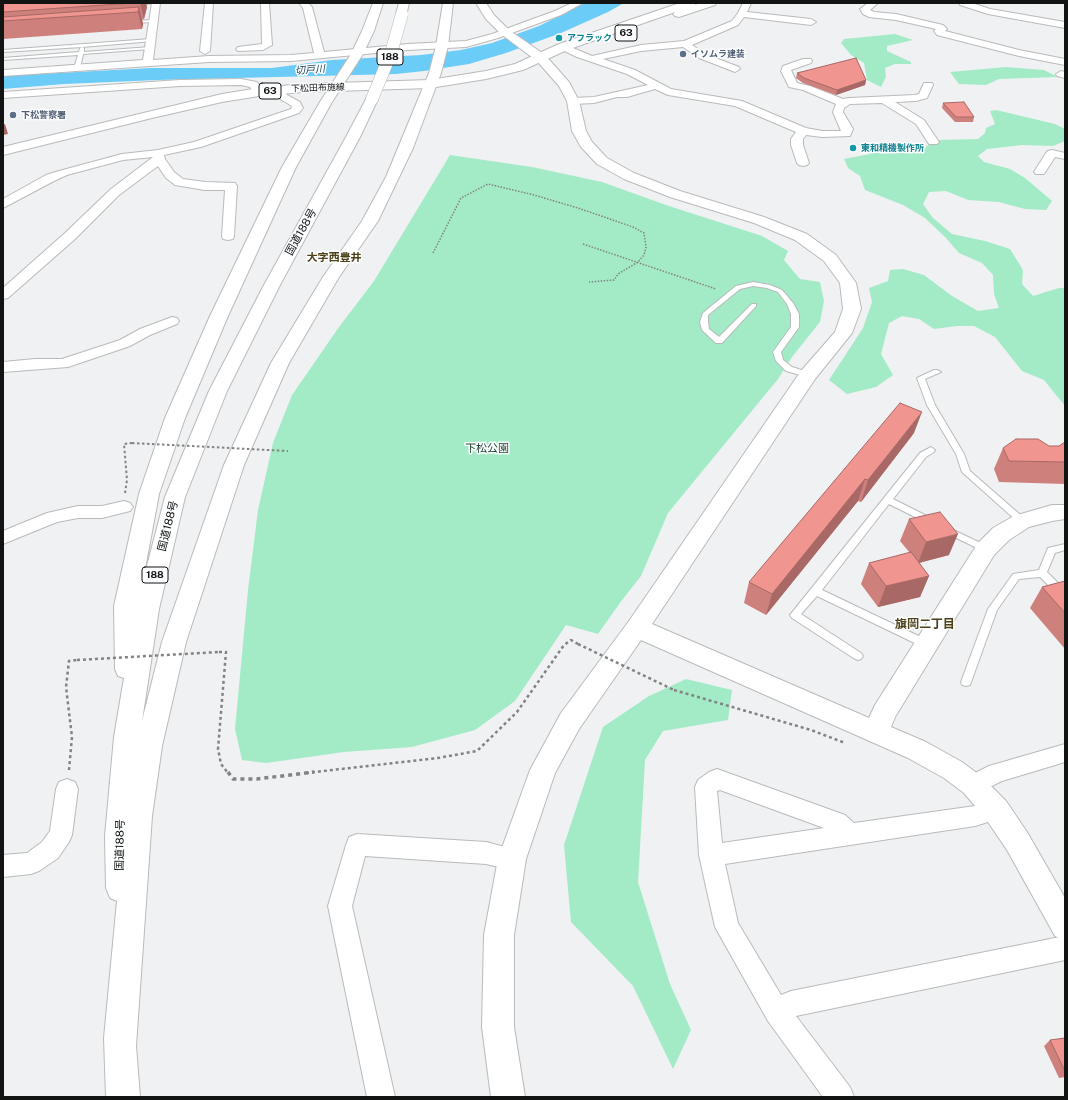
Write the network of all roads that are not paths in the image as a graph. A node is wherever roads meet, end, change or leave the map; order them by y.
1 (155, 3) edge
2 (209, 3) edge
3 (265, 3) edge
4 (303, 3) edge
5 (378, 3) edge
6 (448, 3) edge
7 (481, 3) edge
8 (579, 3) edge
9 (691, 3) edge
10 (711, 3) edge
11 (747, 3) edge
12 (874, 3) edge
13 (963, 3) edge
14 (130, 5) edge
15 (403, 9) edge
16 (742, 14) junction
17 (154, 21) junction
18 (811, 22) dead end
19 (122, 23) edge
20 (1065, 25) edge
21 (505, 33) junction
22 (685, 44) junction
23 (83, 45) junction
24 (442, 47) junction
25 (567, 50) junction
26 (3, 51) edge
27 (206, 51) junction
28 (149, 52) junction
29 (80, 53) junction
30 (357, 53) junction
31 (320, 56) junction
32 (541, 58) junction
33 (592, 58) junction
34 (3, 59) edge
35 (807, 61) dead end
36 (1065, 62) edge
37 (77, 68) junction
38 (735, 69) dead end
39 (3, 74) edge
40 (432, 78) junction
41 (340, 82) junction
42 (928, 85) dead end
43 (656, 86) junction
44 (280, 90) junction
45 (259, 92) junction
46 (3, 95) edge
47 (573, 101) junction
48 (886, 101) junction
49 (843, 103) junction
50 (803, 131) junction
51 (933, 142) dead end
52 (3, 151) edge
53 (158, 156) junction
54 (1065, 156) edge
55 (803, 163) dead end
56 (1040, 172) dead end
57 (3, 204) edge
58 (228, 236) dead end
59 (3, 295) edge
60 (754, 305) dead end
61 (172, 321) dead end
62 (3, 367) edge
63 (937, 372) dead end
64 (808, 375) junction
65 (930, 450) dead end
66 (887, 499) junction
67 (124, 507) road end
68 (1065, 512) edge
69 (1022, 521) junction
70 (3, 538) edge
71 (1065, 547) edge
72 (986, 549) junction
73 (1042, 573) junction
74 (816, 591) junction
75 (1065, 596) edge
76 (637, 628) junction
77 (926, 644) junction
78 (858, 656) dead end
79 (966, 682) dead end
80 (876, 732) junction
81 (127, 737) junction
82 (1065, 753) edge
83 (973, 785) junction
84 (67, 789) road end
85 (996, 810) junction
86 (850, 834) junction
87 (710, 855) junction
88 (512, 859) junction
89 (3, 866) edge
90 (1065, 926) edge
91 (1065, 948) edge
92 (777, 1012) junction
93 (120, 1052) junction
94 (123, 1097) edge
95 (381, 1097) edge
96 (508, 1097) edge
97 (840, 1097) edge

1 - 14 lane
1 - 17 street
2 - 27 street
3 - 27 street
4 - 31 street
5 - 30 main road
6 - 24 main road
7 - 21 main road
8 - 21 street
9 - 25 main road, 下松田布施線 / 63
10 - 25 main road, 下松田布施線 / 63
11 - 16 street
12 - 36 street
13 - 20 street
15 - 81 main road, 国道188号 / 188, bridge
16 - 18 street
16 - 22 street
17 - 19 lane
17 - 28 street
21 - 24 street
21 - 32 main road
22 - 33 street
22 - 38 street
23 - 26 lane
23 - 28 lane
23 - 29 lane
24 - 30 street
24 - 40 main road
25 - 32 main road, 下松田布施線 / 63
25 - 33 street
27 - 28 street
28 - 29 lane
28 - 31 street
28 - 37 street
29 - 34 lane
29 - 37 lane
30 - 31 street
30 - 41 main road
32 - 40 main road, 下松田布施線 / 63
32 - 47 main road
33 - 43 street
35 - 49 street
37 - 39 street
40 - 41 main road, 下松田布施線 / 63
40 - 93 main road
41 - 44 main road, 下松田布施線 / 63
41 - 81 main road
42 - 48 street
43 - 47 street
43 - 50 street
44 - 45 main road, 下松田布施線 / 63
44 - 53 street
45 - 46 street
45 - 52 main road, 下松田布施線 / 63
47 - 64 main road
48 - 49 street
48 - 51 street
49 - 50 street
50 - 55 street
53 - 57 street
53 - 58 street
53 - 59 street
54 - 56 street
60 - 64 lane
61 - 62 street
63 - 69 lane
64 - 76 main road
65 - 66 lane
66 - 72 lane
66 - 74 lane
67 - 70 street
68 - 69 main road
69 - 72 main road
71 - 73 lane
72 - 77 main road
73 - 75 lane
73 - 79 lane
74 - 77 lane
74 - 78 lane
76 - 80 main road
76 - 88 main road
77 - 80 main road
80 - 83 main road
81 - 93 main road, 国道188号 / 188
82 - 83 street
83 - 85 main road
84 - 89 street
85 - 86 street
85 - 90 main road
86 - 87 street
86 - 87 street
87 - 92 street
88 - 95 street
88 - 96 main road
91 - 92 street
92 - 97 street
93 - 94 main road, 国道188号 / 188

